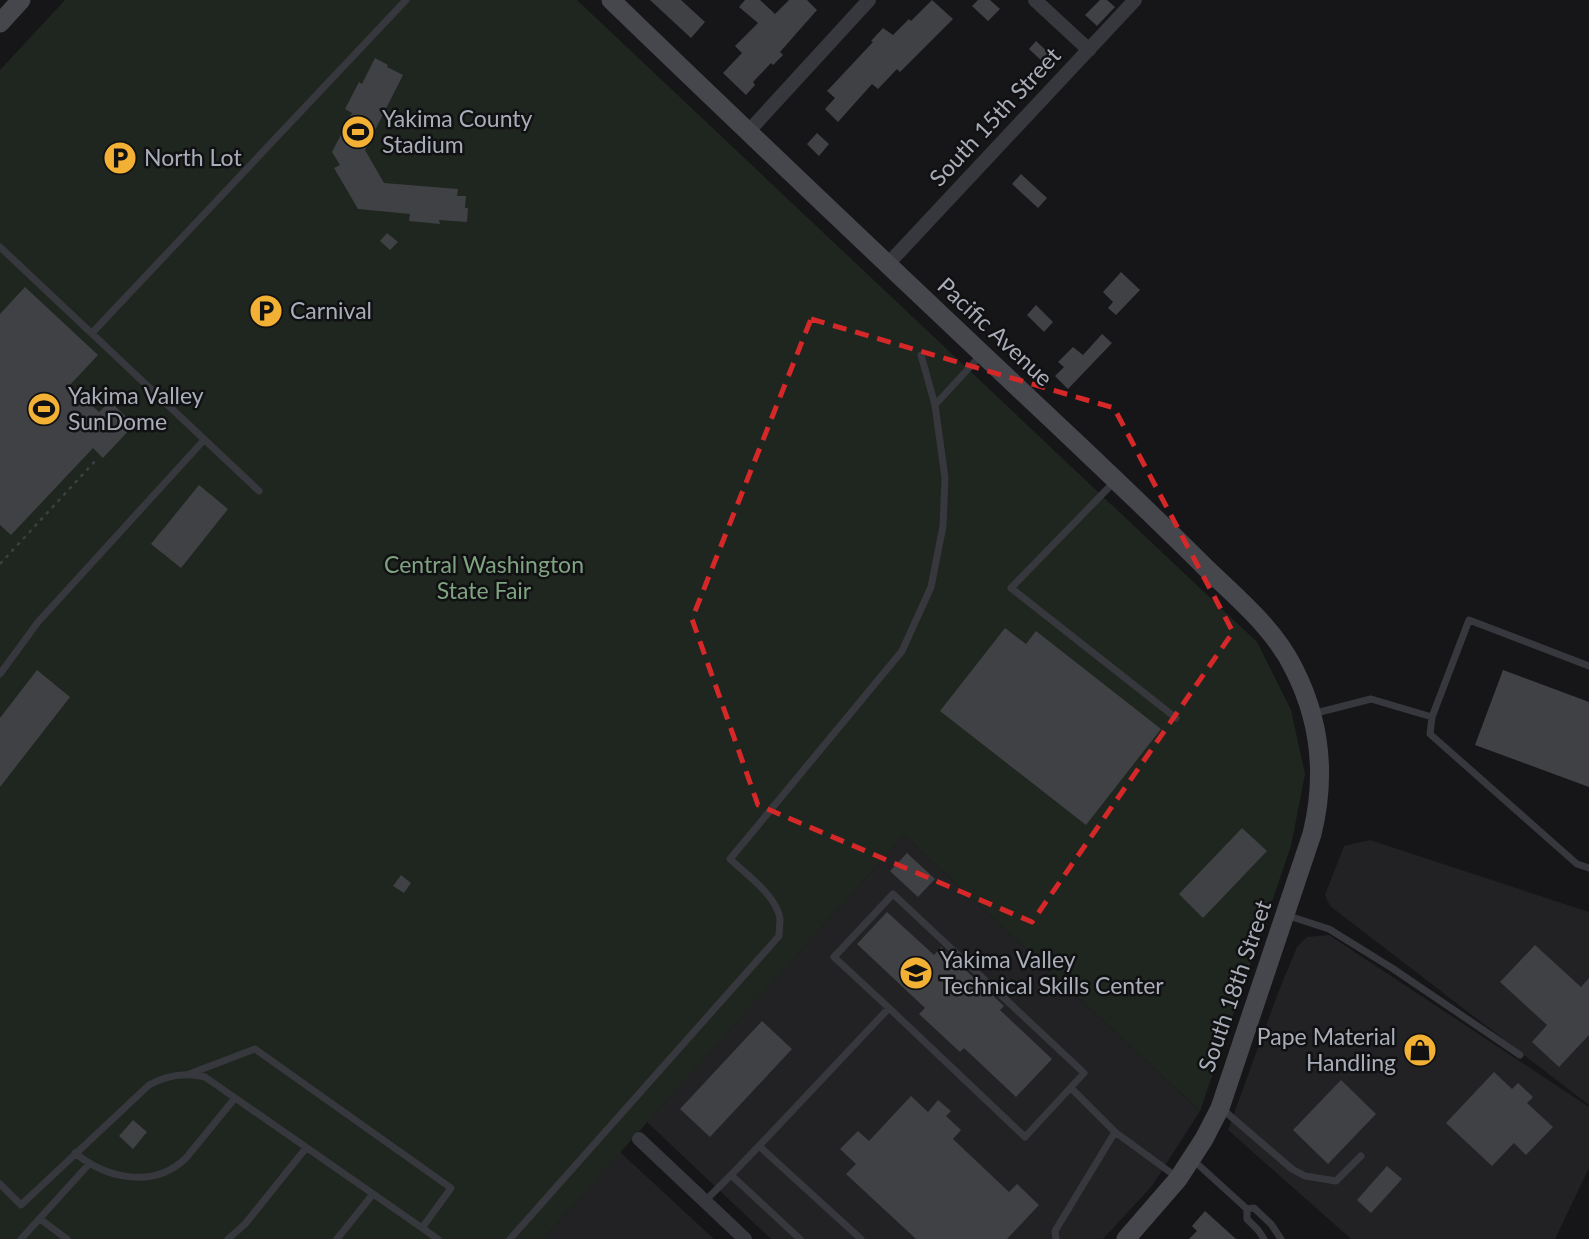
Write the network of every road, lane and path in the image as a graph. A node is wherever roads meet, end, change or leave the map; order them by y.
1 (21, 0) edge
2 (406, 0) edge
3 (611, 0) edge
4 (869, 0) edge
5 (1035, 0) edge
6 (1135, 0) edge
7 (2, 16) edge
8 (1089, 50) junction
9 (748, 132) junction
10 (0, 247) edge
11 (888, 264) junction
12 (92, 333) junction
13 (982, 354) junction
14 (921, 355) dead end
15 (935, 405) junction
16 (204, 440) junction
17 (96, 460) dead end
18 (1116, 480) junction
19 (259, 491) dead end
20 (0, 564) edge
21 (1589, 666) edge
22 (0, 674) edge
23 (1432, 717) junction
24 (1176, 718) dead end
25 (1312, 718) junction
26 (1589, 868) edge
27 (1285, 914) junction
28 (888, 1009) junction
29 (1520, 1055) dead end
30 (188, 1074) junction
31 (1071, 1088) junction
32 (234, 1098) junction
33 (1220, 1108) junction
34 (1115, 1132) junction
35 (639, 1139) dead end
36 (759, 1146) junction
37 (306, 1148) junction
38 (75, 1153) junction
39 (1361, 1156) dead end
40 (1192, 1158) junction
41 (89, 1164) junction
42 (731, 1175) junction
43 (1178, 1179) junction
44 (0, 1184) edge
45 (373, 1194) junction
46 (705, 1201) junction
47 (1247, 1209) junction
48 (40, 1219) junction
49 (422, 1228) junction
50 (21, 1239) edge
51 (67, 1239) edge
52 (228, 1239) edge
53 (337, 1239) edge
54 (438, 1239) edge
55 (510, 1239) edge
56 (745, 1239) edge
57 (800, 1239) edge
58 (861, 1239) edge
59 (1056, 1239) edge
60 (1126, 1239) edge
61 (1264, 1239) edge
62 (1281, 1239) edge

1 - 7 street
2 - 12 lane
3 - 9 street, Pacific Avenue
4 - 9 street
5 - 8 street
6 - 8 street, South 15th Street
8 - 11 street, South 15th Street
9 - 11 street, Pacific Avenue
10 - 12 lane
11 - 13 street, Pacific Avenue
12 - 16 lane
13 - 15 lane
13 - 18 street, Pacific Avenue
14 - 15 lane
15 - 55 lane
16 - 19 lane
16 - 22 lane
17 - 20 path
18 - 24 lane
18 - 25 street, Pacific Avenue
21 - 23 lane
23 - 25 lane
23 - 26 lane
25 - 27 street, South 18th Street
27 - 29 lane
27 - 33 street, South 18th Street
28 - 31 lane
28 - 31 lane
28 - 36 lane
30 - 32 lane
30 - 38 lane
30 - 49 lane
31 - 34 lane
32 - 37 lane
32 - 41 lane
33 - 39 lane
33 - 40 street, South 18th Street
34 - 43 lane
34 - 59 lane
35 - 46 street
36 - 42 lane
36 - 58 lane
37 - 45 lane
37 - 52 lane
38 - 41 lane
38 - 44 lane
40 - 43 street, South 18th Street
40 - 47 lane
41 - 48 lane
42 - 46 lane
42 - 57 lane
43 - 60 street, South 18th Street
45 - 49 lane
45 - 53 lane
46 - 56 street
47 - 61 lane
47 - 62 lane
48 - 50 lane
48 - 51 lane
49 - 54 lane

